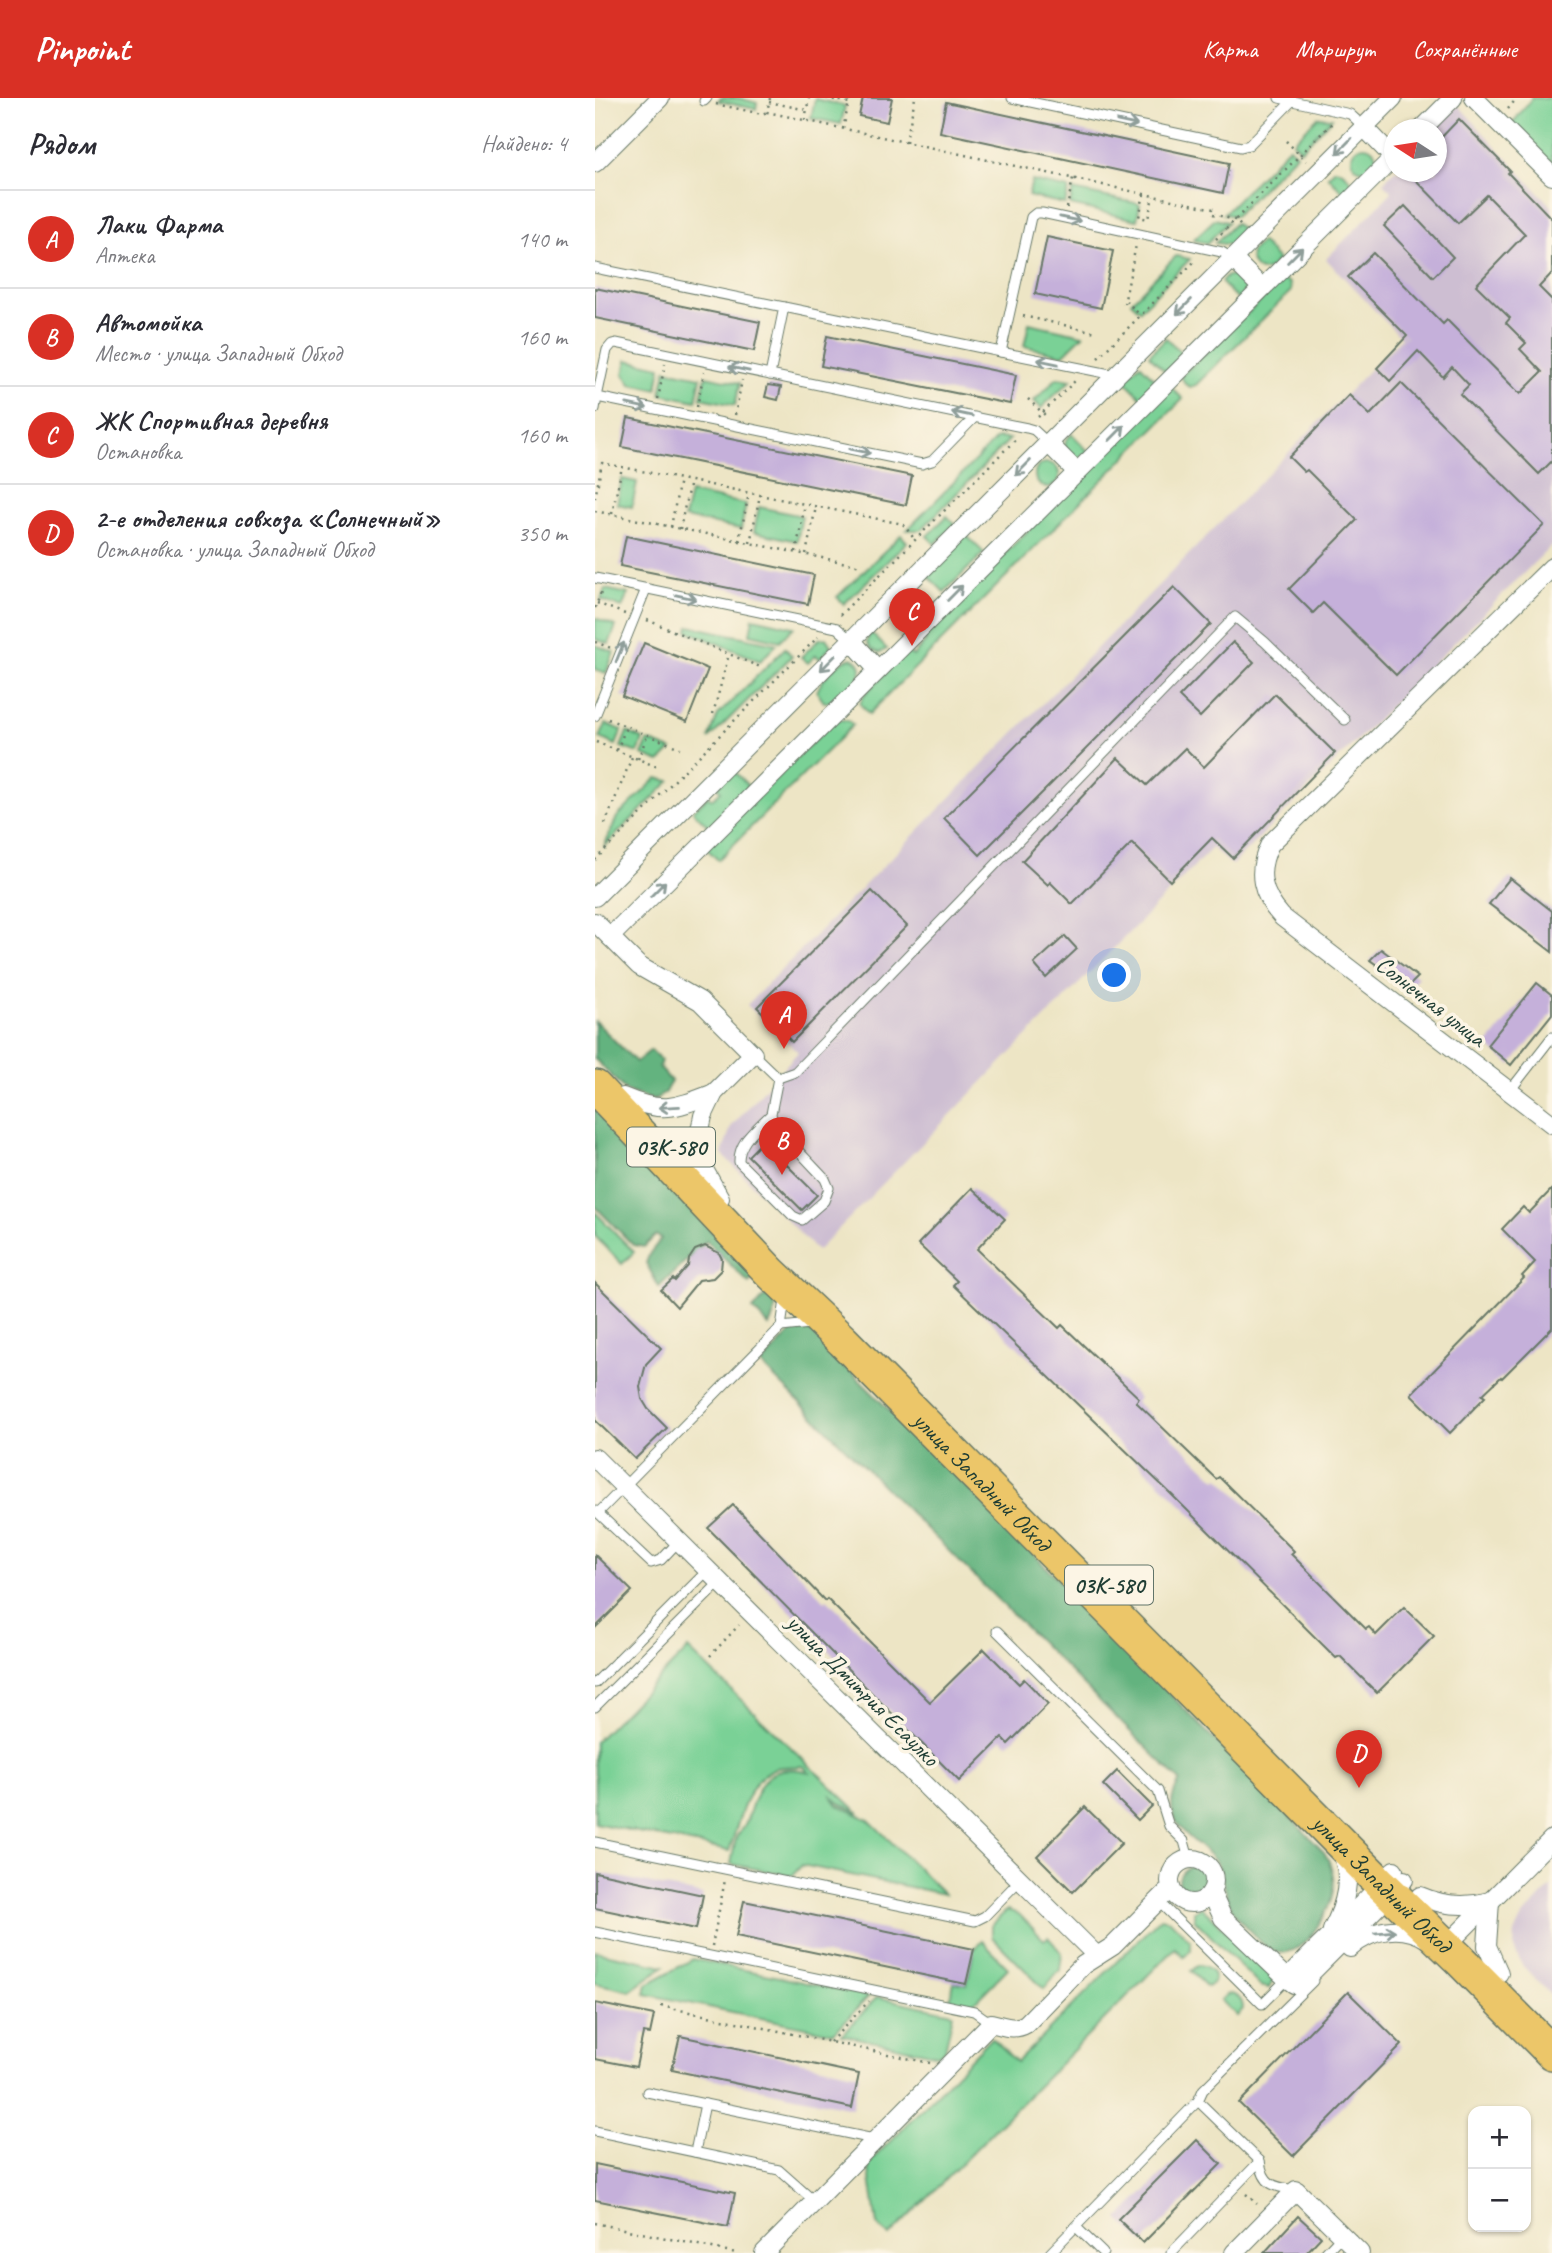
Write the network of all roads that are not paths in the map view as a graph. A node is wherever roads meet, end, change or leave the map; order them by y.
1 (660, 98) edge
2 (1012, 98) edge
3 (1279, 98) edge
4 (1393, 98) edge
5 (1453, 98) edge
6 (1474, 98) edge
7 (1292, 101) junction
8 (1432, 119) edge
9 (1363, 126) junction
10 (1384, 146) edge
11 (595, 163) edge
12 (1384, 166) edge
13 (1552, 176) edge
14 (1232, 258) junction
15 (595, 268) edge
16 (1262, 288) junction
17 (784, 307) junction
18 (1001, 352) junction
19 (769, 375) junction
20 (1115, 376) junction
21 (597, 397) junction
22 (595, 409) edge
23 (975, 417) junction
24 (1054, 437) junction
25 (1077, 472) junction
26 (1552, 567) edge
27 (595, 578) edge
28 (646, 589) junction
29 (851, 640) junction
30 (878, 670) junction
31 (600, 717) edge
32 (1345, 720) dead end
33 (595, 897) edge
34 (595, 922) edge
35 (610, 937) junction
36 (1552, 1037) edge
37 (753, 1054) junction
38 (595, 1069) edge
39 (778, 1078) junction
40 (609, 1092) edge
41 (1509, 1092) junction
42 (714, 1093) junction
43 (771, 1114) junction
44 (1552, 1124) edge
45 (720, 1198) junction
46 (783, 1284) junction
47 (781, 1327) junction
48 (831, 1330) junction
49 (595, 1458) edge
50 (624, 1487) junction
51 (597, 1511) edge
52 (679, 1541) junction
53 (714, 1576) junction
54 (997, 1631) dead end
55 (595, 1683) edge
56 (595, 1707) edge
57 (1320, 1822) junction
58 (1552, 1839) edge
59 (595, 1842) edge
60 (1189, 1859) junction
61 (1020, 1880) junction
62 (1398, 1885) junction
63 (1211, 1892) junction
64 (1164, 1894) junction
65 (1490, 1901) junction
66 (595, 1932) edge
67 (1328, 1937) junction
68 (1455, 1946) junction
69 (1097, 1956) junction
70 (1499, 1973) junction
71 (1315, 1974) junction
72 (1287, 1979) junction
73 (991, 2023) junction
74 (1552, 2027) edge
75 (1552, 2053) edge
76 (647, 2092) dead end
77 (1198, 2101) junction
78 (705, 2104) junction
79 (595, 2131) edge
80 (874, 2139) junction
81 (695, 2152) junction
82 (1260, 2161) junction
83 (1296, 2190) junction
84 (814, 2201) junction
85 (1076, 2227) junction
86 (1342, 2235) junction
87 (764, 2253) edge
88 (1050, 2253) edge
89 (1103, 2253) edge
90 (1171, 2253) edge
91 (1234, 2253) edge
92 (1325, 2253) edge
93 (1360, 2253) edge

1 - 11 street
2 -> 7 lane
3 - 7 lane
4 - 9 street
5 - 8 street
6 - 13 street
7 - 9 lane
9 - 10 street
9 -> 14 street
16 -> 12 street
14 - 16 street
18 -> 14 lane
14 -> 20 street
15 - 17 lane
25 -> 16 street
17 - 18 lane
17 - 19 lane
20 -> 18 lane
19 -> 21 lane
23 -> 19 lane
20 - 24 street
21 - 22 lane
21 -> 23 lane
23 - 24 lane
24 - 25 street
24 -> 29 street
30 -> 25 street
26 - 41 street, Солнечная улица
27 - 28 lane
28 -> 29 lane
31 -> 28 lane
29 - 30 street
29 -> 33 street
35 -> 30 street
32 - 39 lane
34 - 35 street
35 - 37 street
36 - 41 lane
37 - 39 lane
37 - 42 street
38 - 40 highway, улица Западный Обход / 03К-580
39 - 43 lane
42 -> 40 street
40 - 45 highway, улица Западный Обход / 03К-580
40 - 46 highway, улица Западный Обход / 03К-580
41 - 44 street, Солнечная улица
42 - 45 street
43 - 43 lane
45 - 62 highway, улица Западный Обход / 03К-580
46 - 47 lane
46 - 48 highway, улица Западный Обход / 03К-580
47 - 48 lane
47 - 50 lane
48 - 57 highway, улица Западный Обход / 03К-580
49 - 50 street, улица Дмитрия Есаулко
50 - 51 lane
50 - 52 street, улица Дмитрия Есаулко
51 - 52 lane
52 - 53 street, улица Дмитрия Есаулко
53 - 55 lane
53 - 56 lane
53 - 61 street, улица Дмитрия Есаулко
54 - 60 lane
57 - 62 highway, улица Западный Обход / 03К-580
57 - 67 street
58 - 65 street
59 - 61 lane
60 - 63 street
60 - 64 street
61 - 69 street, улица Дмитрия Есаулко
62 - 65 street
62 - 67 street
62 - 68 highway, улица Западный Обход / 03К-580
62 - 71 street
63 - 64 street
63 - 72 street
64 - 69 street
64 - 72 lane
65 - 68 street
65 - 70 street
66 - 73 lane
67 - 72 street
68 - 70 highway, улица Западный Обход / 03К-580
71 -> 68 street
68 - 75 highway, улица Западный Обход / 03К-580
69 - 73 street
70 - 74 highway, улица Западный Обход / 03К-580
71 - 72 street
71 - 77 lane
73 - 80 street
76 - 78 lane
77 - 82 lane
77 - 85 lane
78 - 80 lane
78 - 81 lane
79 - 81 lane
80 - 84 street
81 - 84 lane
82 - 83 lane
82 - 90 lane
83 - 86 street
83 - 91 street
84 - 87 street
85 - 88 lane
85 - 89 lane
86 - 92 lane
86 - 93 street

